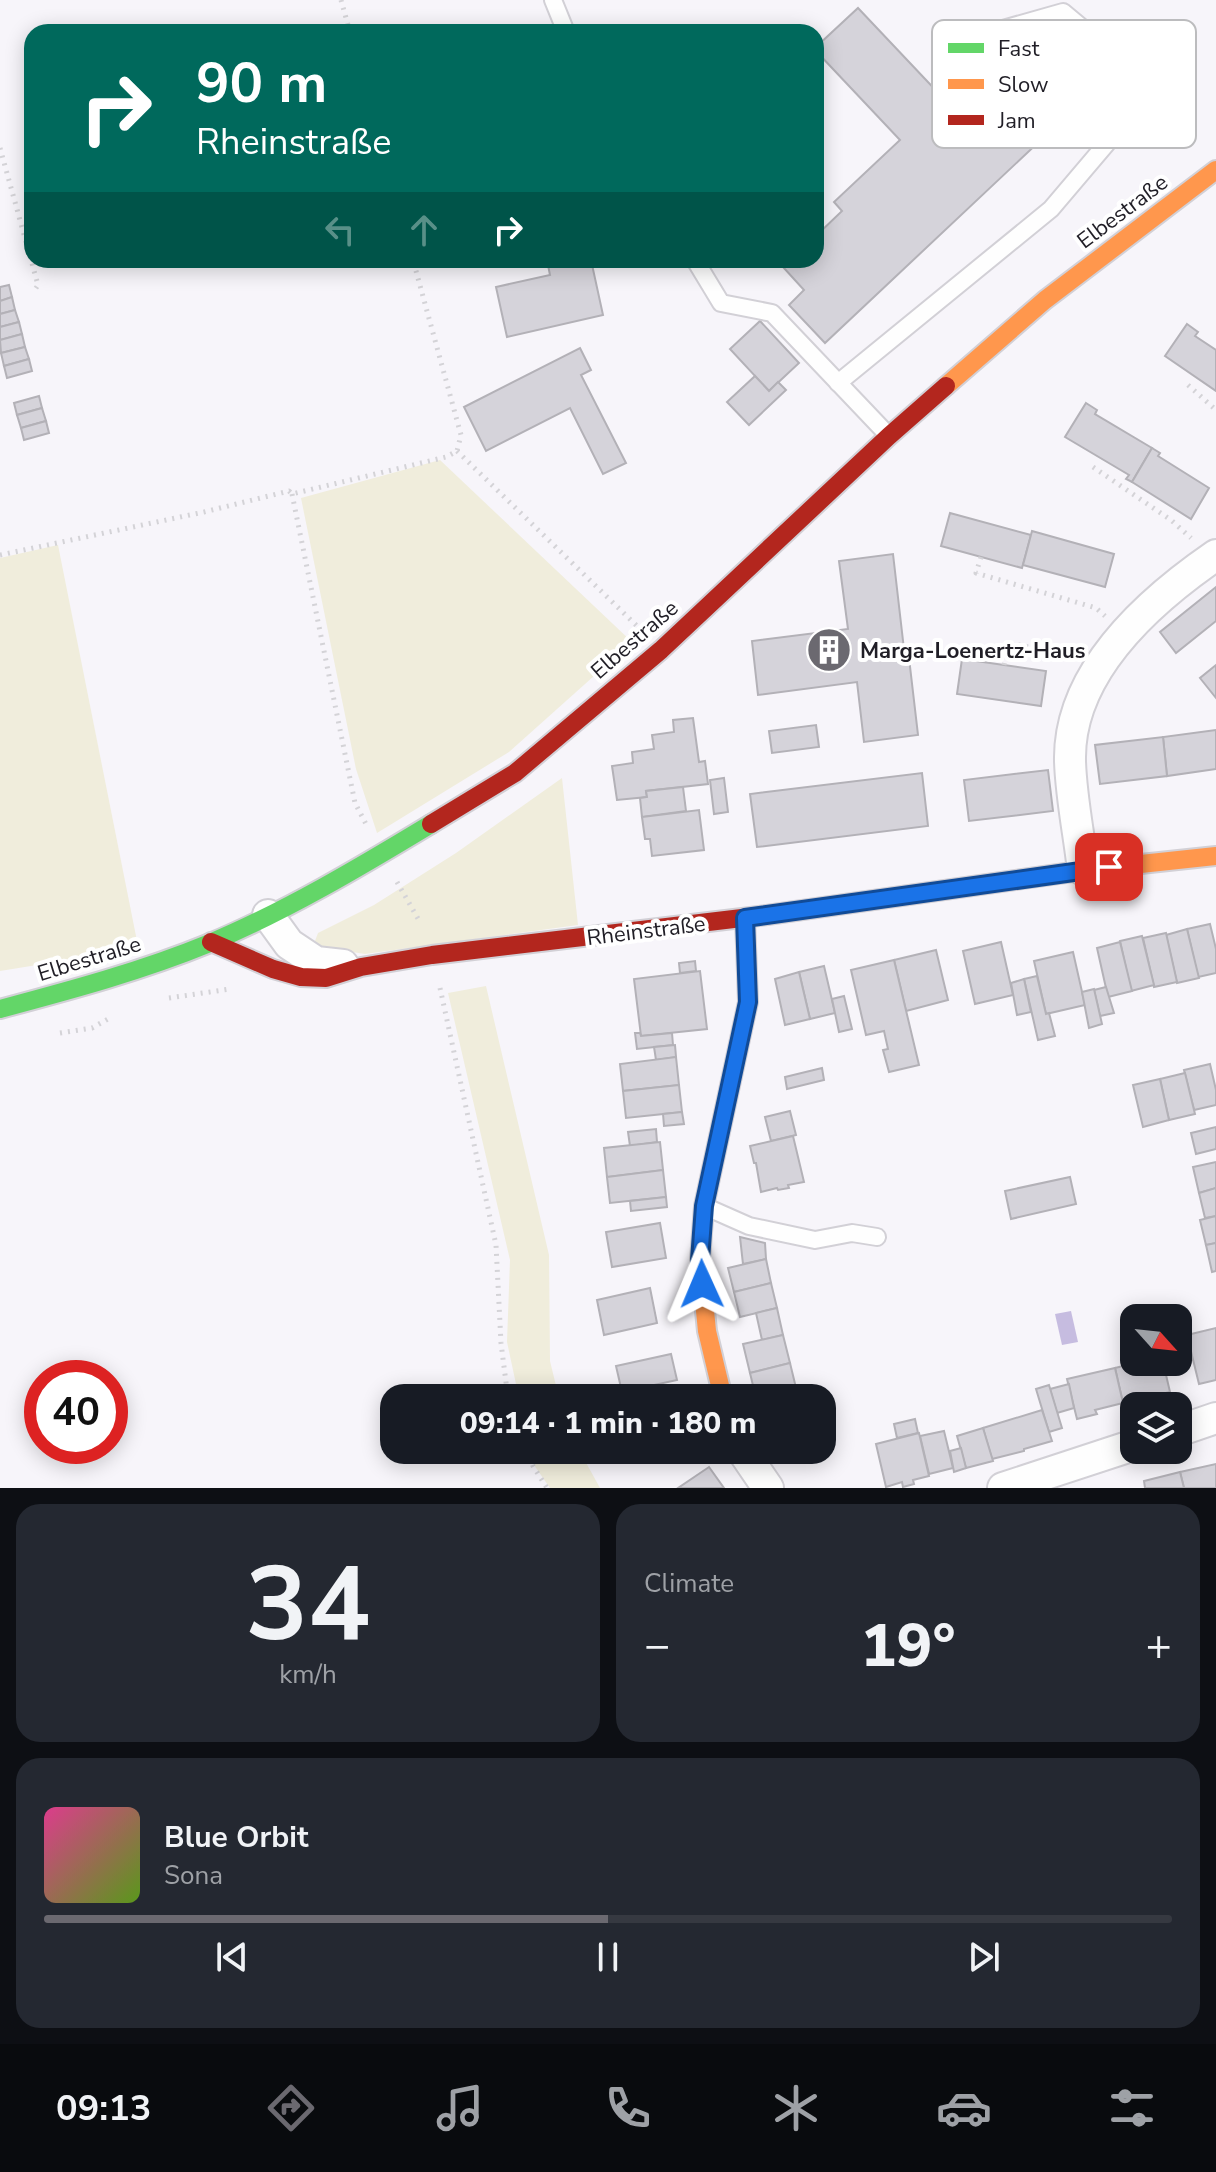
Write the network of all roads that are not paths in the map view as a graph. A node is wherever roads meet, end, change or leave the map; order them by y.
1 (553, 0) edge
2 (1035, 20) edge
3 (1073, 20) edge
4 (563, 24) edge
5 (1103, 148) edge
6 (1216, 170) edge
7 (700, 268) edge
8 (838, 383) junction
9 (889, 436) junction
10 (1214, 557) edge
11 (1216, 856) edge
12 (1083, 870) junction
13 (268, 915) junction
14 (745, 918) junction
15 (211, 942) junction
16 (361, 967) junction
17 (0, 1009) edge
18 (704, 1206) junction
19 (877, 1237) dead end
20 (720, 1384) edge
21 (1216, 1418) edge
22 (1192, 1426) edge
23 (1120, 1450) edge
24 (752, 1464) edge
25 (768, 1488) edge
26 (1003, 1488) edge

1 - 4 lane
2 - 3 lane
5 - 8 lane
6 - 9 street, Elbestraße
7 - 8 lane
8 - 9 lane
9 - 13 street, Elbestraße
10 - 12 street
11 - 12 street, Rheinstraße
12 - 14 street, Rheinstraße
13 - 15 street, Elbestraße
13 - 16 street, Rheinstraße
14 - 16 street, Rheinstraße
14 - 18 street
15 - 16 street, Rheinstraße
15 - 17 street, Elbestraße
18 - 19 lane
18 - 20 street
21 - 22 street
23 - 26 street
24 - 25 street

